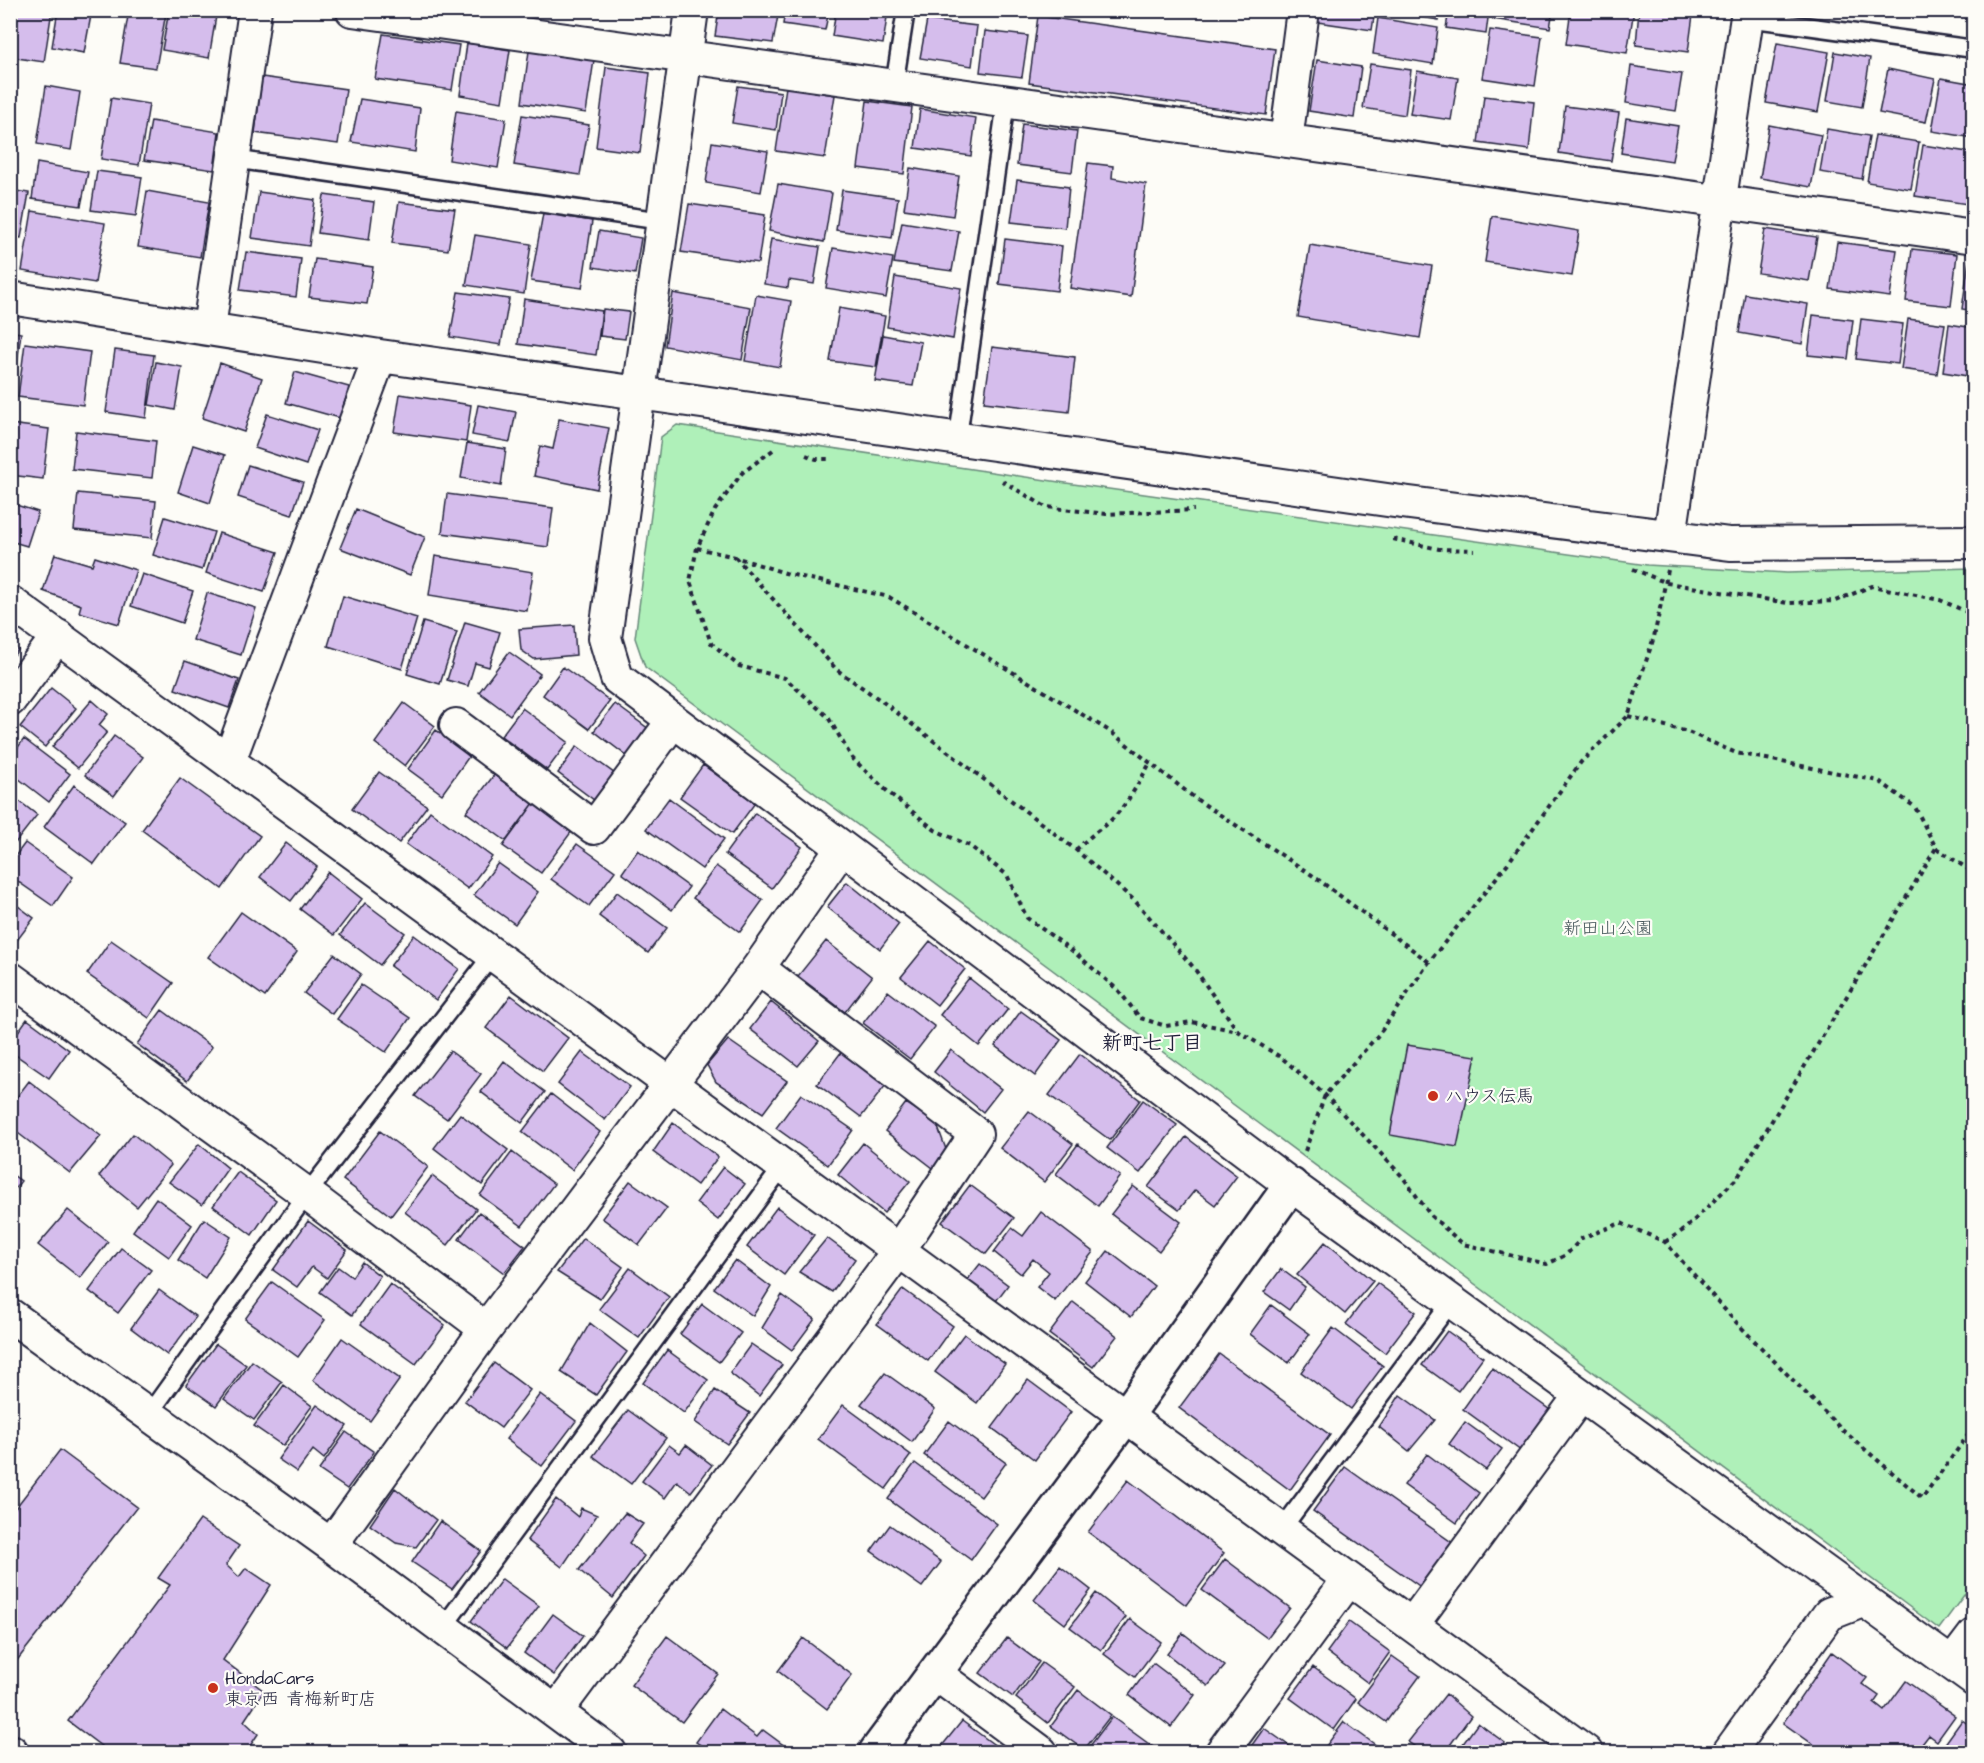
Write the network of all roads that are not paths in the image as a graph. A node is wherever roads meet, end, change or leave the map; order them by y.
1 (255, 10) edge
2 (352, 10) edge
3 (692, 10) edge
4 (906, 10) edge
5 (1303, 10) edge
6 (1748, 14) edge
7 (1974, 49) edge
8 (686, 57) junction
9 (894, 86) junction
10 (1006, 102) junction
11 (1286, 141) junction
12 (233, 159) junction
13 (1718, 201) junction
14 (662, 221) junction
15 (1974, 237) edge
16 (10, 298) edge
17 (209, 328) junction
18 (380, 356) junction
19 (639, 391) junction
20 (958, 436) junction
21 (1670, 536) junction
22 (1974, 542) edge
23 (10, 602) edge
24 (58, 636) junction
25 (10, 700) edge
26 (673, 721) junction
27 (456, 724) dead end
28 (229, 761) junction
29 (841, 849) junction
30 (493, 954) junction
31 (758, 968) junction
32 (10, 978) edge
33 (670, 1084) junction
34 (783, 1166) junction
35 (1291, 1185) junction
36 (307, 1194) junction
37 (898, 1250) junction
38 (1452, 1301) junction
39 (10, 1315) edge
40 (486, 1329) junction
41 (1580, 1396) junction
42 (149, 1414) junction
43 (1126, 1416) junction
44 (1281, 1530) junction
45 (331, 1545) junction
46 (1349, 1579) junction
47 (1862, 1601) junction
48 (1412, 1625) junction
49 (442, 1629) junction
50 (1974, 1635) edge
51 (1963, 1672) edge
52 (936, 1674) junction
53 (556, 1712) junction
54 (610, 1752) edge
55 (876, 1752) edge
56 (1041, 1752) edge
57 (1222, 1752) edge
58 (1586, 1752) edge
59 (1729, 1752) edge

1 - 12 street
2 - 8 street
3 - 8 street
4 - 9 lane
5 - 11 street
6 - 7 lane
6 - 13 street
8 - 9 street
8 - 14 street
9 - 10 street
10 - 11 street
10 - 20 lane
11 - 13 street
12 - 14 lane
12 - 17 street
13 - 15 street
13 - 21 street
14 - 19 street
16 - 17 street
17 - 18 street
18 - 19 street
18 - 28 street
19 - 20 street
19 - 26 street
20 - 21 street
21 - 22 street
23 - 24 street
24 - 25 street
24 - 28 street
26 - 27 street
26 - 29 street
28 - 30 street
29 - 31 street
29 - 35 street
30 - 33 street
30 - 36 lane
31 - 33 street
31 - 37 street
32 - 36 street
33 - 34 street
33 - 40 street
34 - 37 street
34 - 49 lane
35 - 38 street
35 - 43 street
36 - 40 street
36 - 42 lane
37 - 43 street
37 - 53 street
38 - 41 street
38 - 44 lane
39 - 42 street
40 - 45 street
41 - 47 street
41 - 48 street
42 - 45 street
43 - 44 street
43 - 52 street
44 - 46 street
45 - 49 street
46 - 48 street
46 - 57 street
47 - 51 street
47 - 59 street
48 - 58 street
49 - 53 street
50 - 51 street
52 - 55 street
52 - 56 street
53 - 54 street

